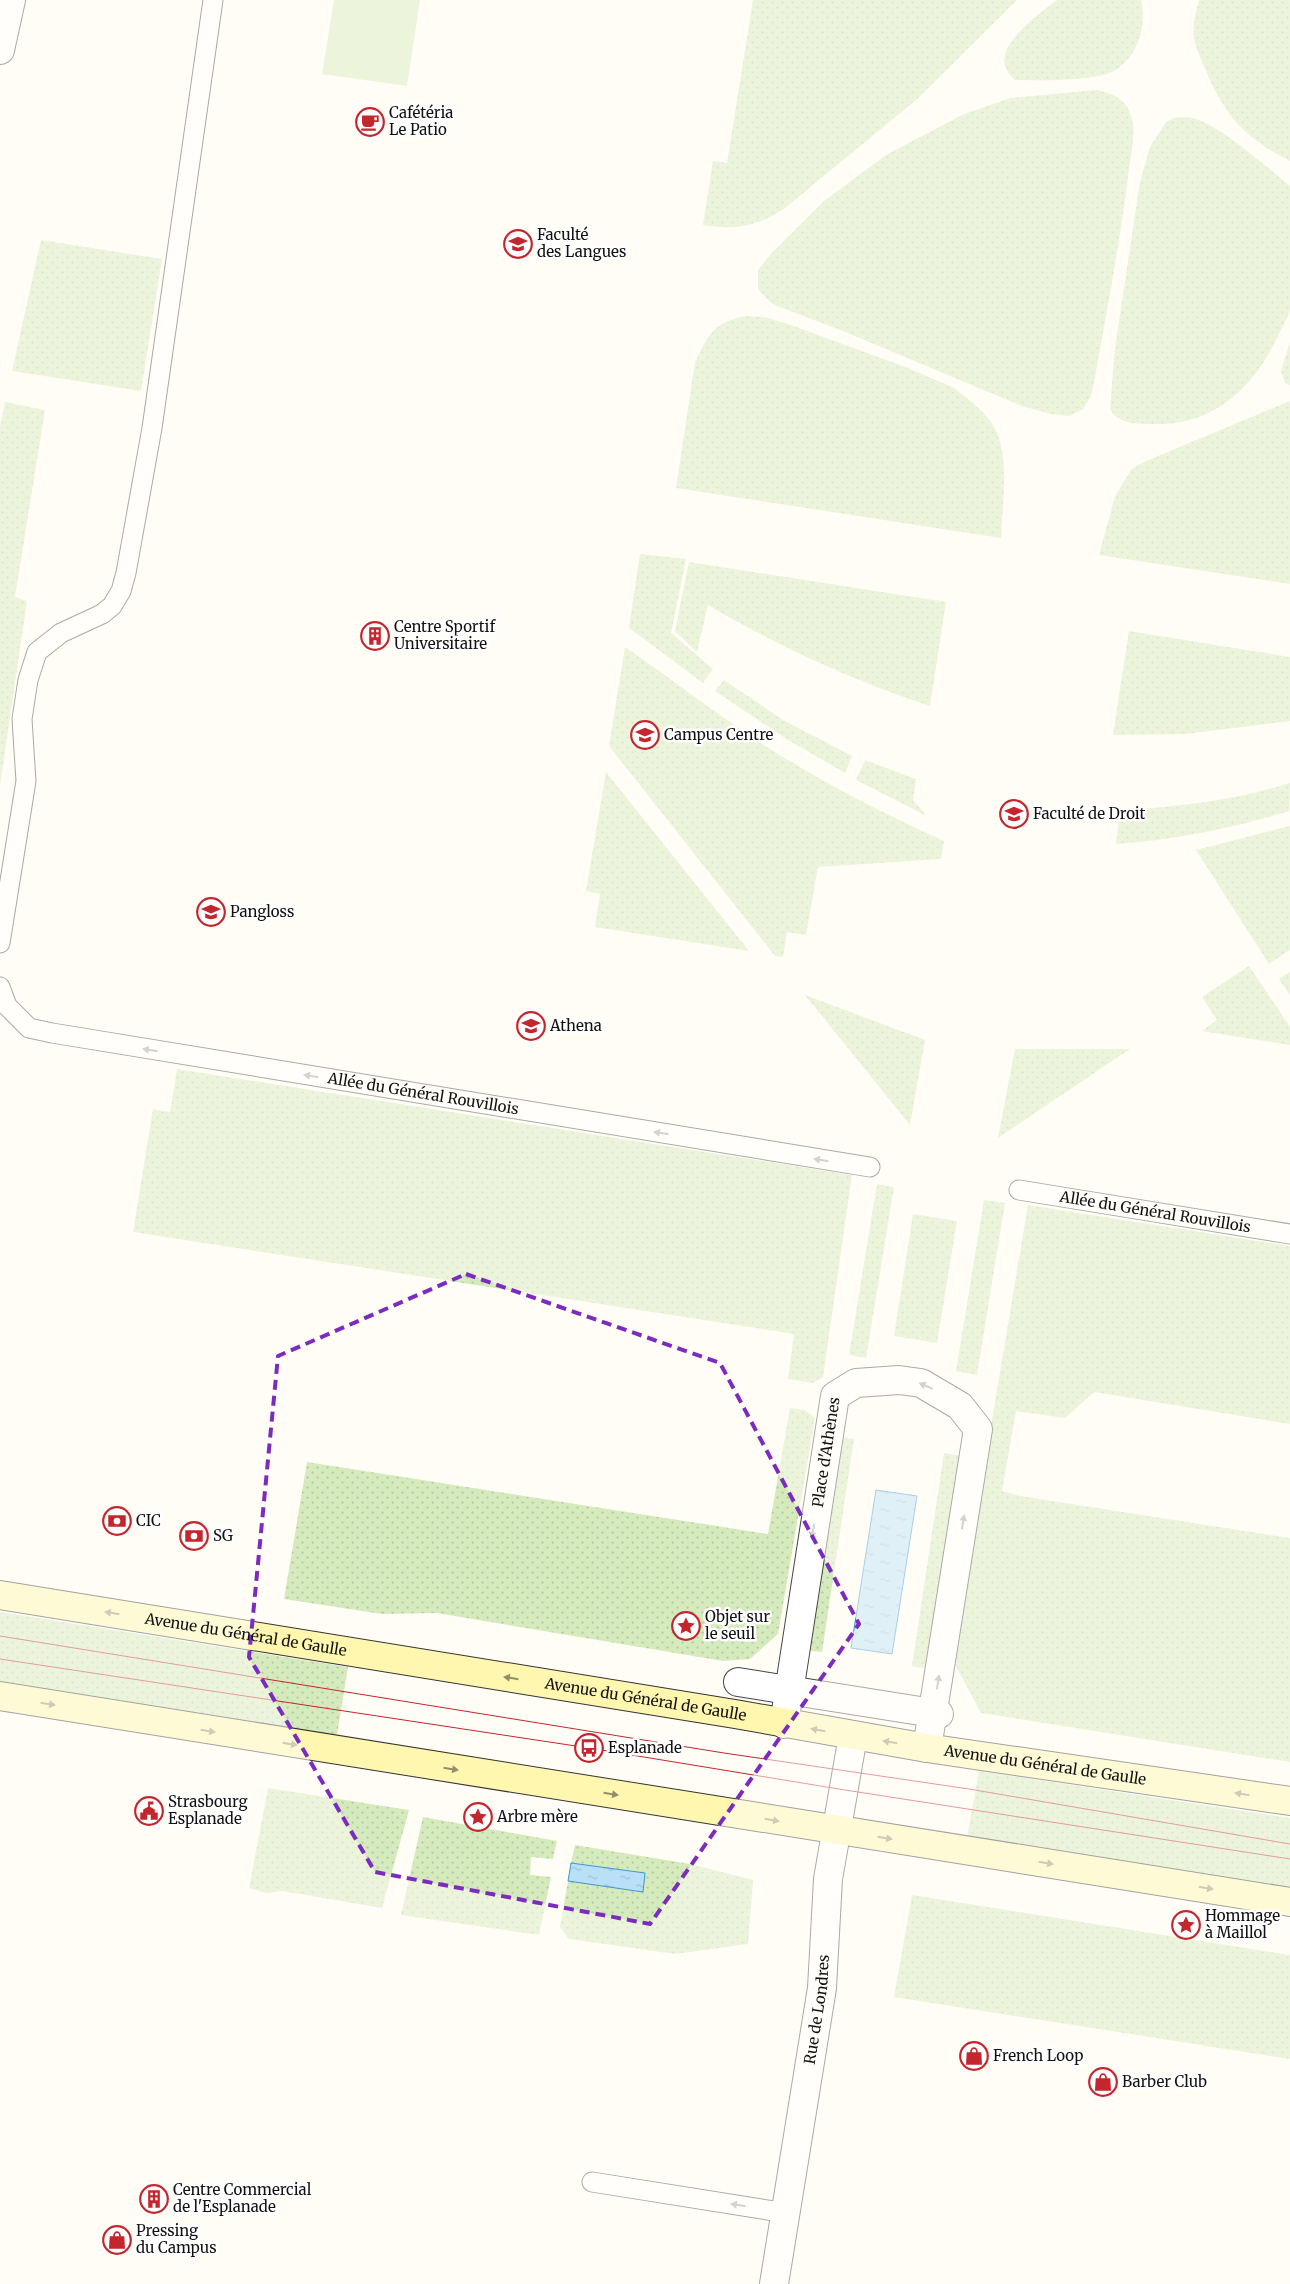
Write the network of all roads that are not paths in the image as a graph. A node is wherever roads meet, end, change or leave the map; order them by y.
1 (11, 0) edge
2 (214, 0) edge
3 (0, 50) edge
4 (0, 943) edge
5 (0, 988) edge
6 (870, 1167) dead end
7 (1019, 1190) dead end
8 (1290, 1234) edge
9 (0, 1595) edge
10 (738, 1682) dead end
11 (789, 1690) junction
12 (0, 1696) edge
13 (936, 1714) junction
14 (784, 1724) junction
15 (853, 1736) junction
16 (927, 1748) junction
17 (1290, 1801) edge
18 (837, 1831) junction
19 (1290, 1902) edge
20 (592, 2182) dead end
21 (786, 2212) junction
22 (774, 2284) edge

1 - 3 street
2 - 4 lane
6 -> 5 lane, Allée du Général Rouvillois
7 - 8 lane, Allée du Général Rouvillois
14 -> 9 street, Avenue du Général de Gaulle
10 - 11 street
11 - 13 street
13 -> 11 street, Place d'Athènes
11 - 14 street, Place d'Athènes
12 -> 18 street
13 - 16 street, Place d'Athènes
15 -> 14 street, Avenue du Général de Gaulle
16 -> 15 street, Avenue du Général de Gaulle
15 - 18 street, Rue de Londres
17 -> 16 street, Avenue du Général de Gaulle
18 -> 19 street
18 - 21 street, Rue de Londres
21 -> 20 lane
21 - 22 street, Rue de Londres

